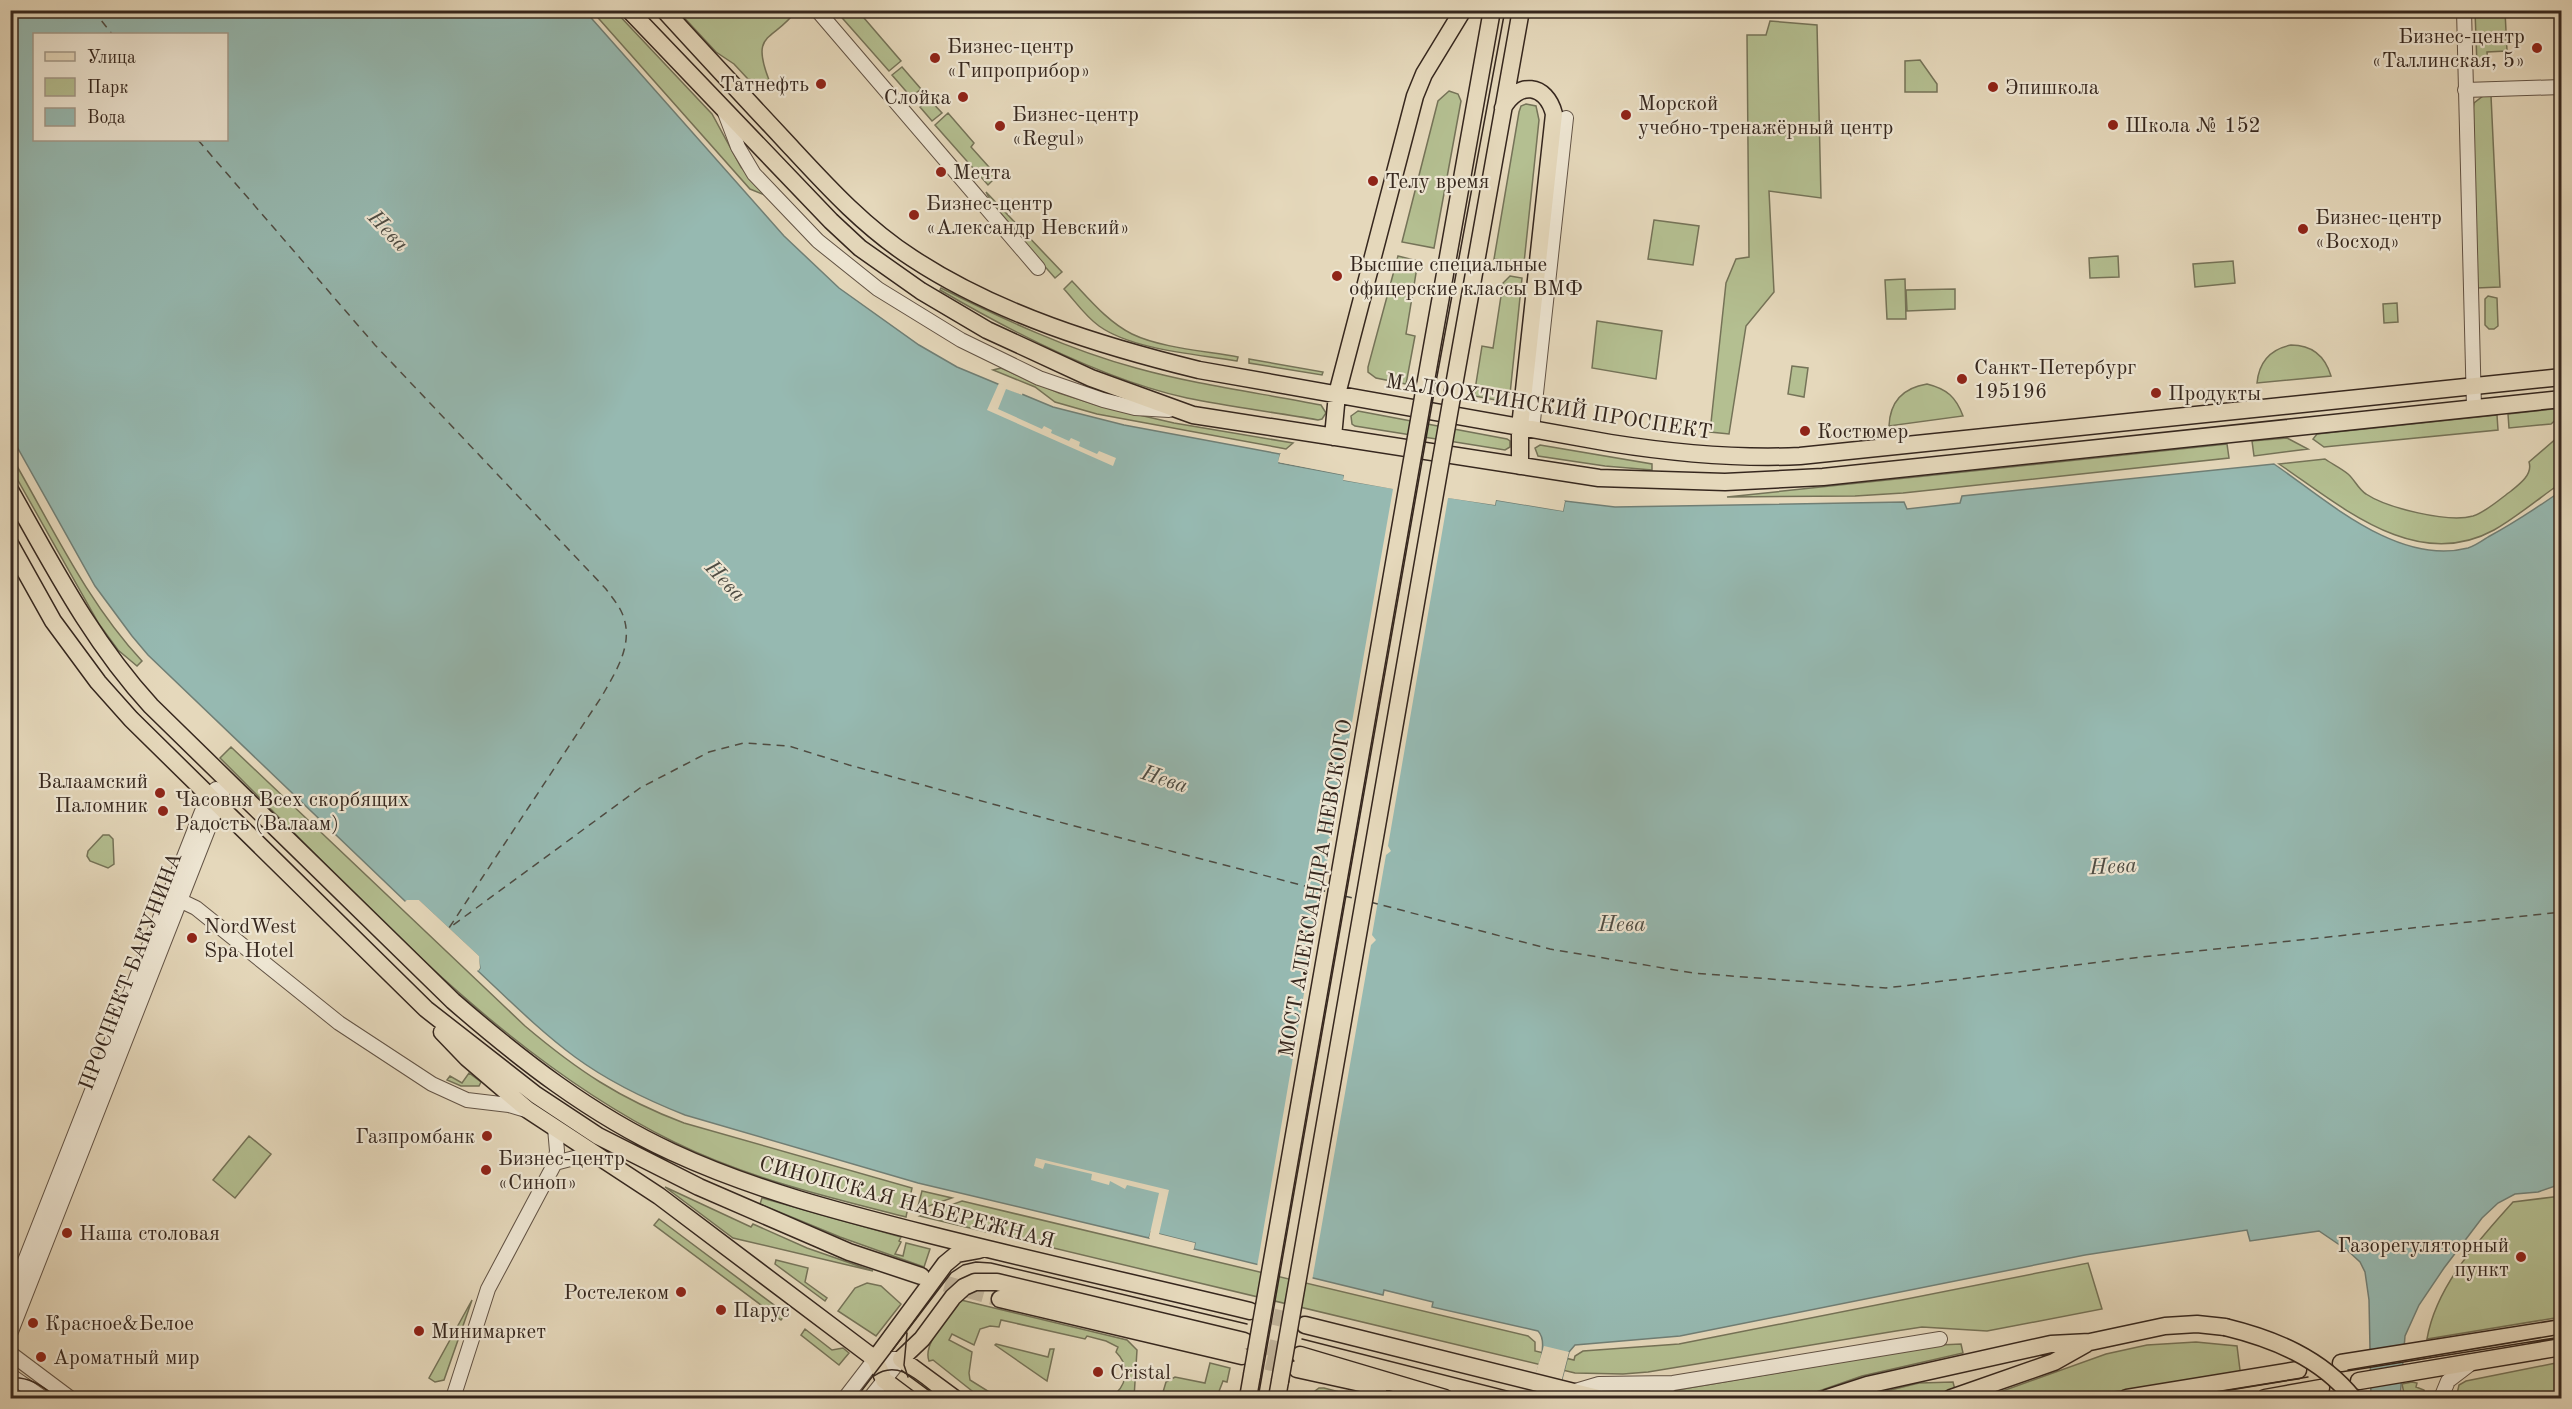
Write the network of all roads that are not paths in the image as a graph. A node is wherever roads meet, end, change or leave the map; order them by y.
1 (630, 10) edge
2 (664, 10) edge
3 (817, 10) edge
4 (1463, 10) edge
5 (1492, 10) edge
6 (1521, 10) edge
7 (2464, 10) edge
8 (2562, 87) edge
9 (2465, 90) junction
10 (1503, 108) junction
11 (725, 111) junction
12 (1566, 118) dead end
13 (1038, 268) dead end
14 (2562, 377) edge
15 (2472, 385) junction
16 (1343, 395) junction
17 (2562, 399) edge
18 (2474, 408) junction
19 (1186, 413) junction
20 (1526, 428) junction
21 (1333, 437) junction
22 (1520, 466) junction
23 (10, 490) edge
24 (10, 544) edge
25 (227, 781) junction
26 (213, 800) junction
27 (174, 898) junction
28 (426, 1009) junction
29 (528, 1110) junction
30 (555, 1128) junction
31 (599, 1158) junction
32 (555, 1163) junction
33 (992, 1250) junction
34 (921, 1276) tunnel mouth
35 (10, 1299) edge
36 (1250, 1311) tunnel mouth
37 (1305, 1325) tunnel mouth
38 (2562, 1328) edge
39 (10, 1334) edge
40 (1940, 1339) dead end
41 (2090, 1342) junction
42 (2562, 1347) edge
43 (1243, 1348) tunnel mouth
44 (10, 1353) edge
45 (875, 1359) junction
46 (901, 1359) junction
47 (2475, 1361) junction
48 (2341, 1364) dead end
49 (2298, 1370) dead end
50 (10, 1376) edge
51 (884, 1380) junction
52 (2361, 1381) dead end
53 (1673, 1383) junction
54 (2322, 1388) dead end
55 (1566, 1390) junction
56 (1376, 1392) edge
57 (1413, 1395) edge
58 (43, 1398) edge
59 (70, 1398) edge
60 (453, 1398) edge
61 (845, 1398) edge
62 (870, 1398) edge
63 (908, 1398) edge
64 (954, 1398) edge
65 (1248, 1398) edge
66 (1277, 1398) edge
67 (1445, 1398) edge
68 (1598, 1398) edge
69 (1653, 1398) edge
70 (1827, 1398) edge
71 (1951, 1398) edge
72 (2127, 1398) edge
73 (2265, 1398) edge
74 (2353, 1398) edge
75 (2441, 1398) edge

1 - 11 main road
2 - 16 main road, МАЛООХТИНСКИЙ ПРОСПЕКТ
3 - 13 street
4 - 16 main road
5 - 65 main road, МОСТ АЛЕКСАНДРА НЕВСКОГО, bridge
6 - 10 main road
7 - 9 street
8 - 9 street
9 - 15 street
10 - 20 main road
10 - 66 main road, bridge
11 - 19 main road
11 - 19 street
12 - 20 street
14 - 15 main road, МАЛООХТИНСКИЙ ПРОСПЕКТ
15 - 18 street
15 - 20 main road, МАЛООХТИНСКИЙ ПРОСПЕКТ
16 - 20 main road, МАЛООХТИНСКИЙ ПРОСПЕКТ
16 - 21 main road
17 - 18 main road
18 - 22 main road
19 - 21 main road
20 - 22 main road
21 - 22 main road
23 - 25 main road, СИНОПСКАЯ НАБЕРЕЖНАЯ
24 - 26 main road
25 - 26 street, ПРОСПЕКТ БАКУНИНА
25 - 33 main road, СИНОПСКАЯ НАБЕРЕЖНАЯ
26 - 27 street, ПРОСПЕКТ БАКУНИНА
26 - 28 main road
27 - 29 street
27 - 35 street, ПРОСПЕКТ БАКУНИНА
27 - 39 street, ПРОСПЕКТ БАКУНИНА
28 - 29 main road
28 - 34 main road
29 - 30 main road
30 - 31 main road
30 - 32 street
31 - 32 street
31 - 45 main road
32 - 60 street
33 - 36 main road, СИНОПСКАЯ НАБЕРЕЖНАЯ
33 - 45 main road
37 - 55 main road
38 - 48 main road
40 - 53 street
41 - 70 main road
41 - 71 main road
41 - 74 main road, bridge
42 - 47 main road
43 - 46 main road
44 - 59 street
45 - 46 street
45 - 51 main road
45 - 61 street
46 - 51 street
46 - 64 main road
47 - 52 main road
47 - 75 street
49 - 72 main road
50 - 58 street
51 - 62 street
51 - 63 main road
53 - 55 street
53 - 69 street
54 - 73 main road
55 - 68 main road
56 - 57 main road
56 - 57 main road
57 - 67 main road

